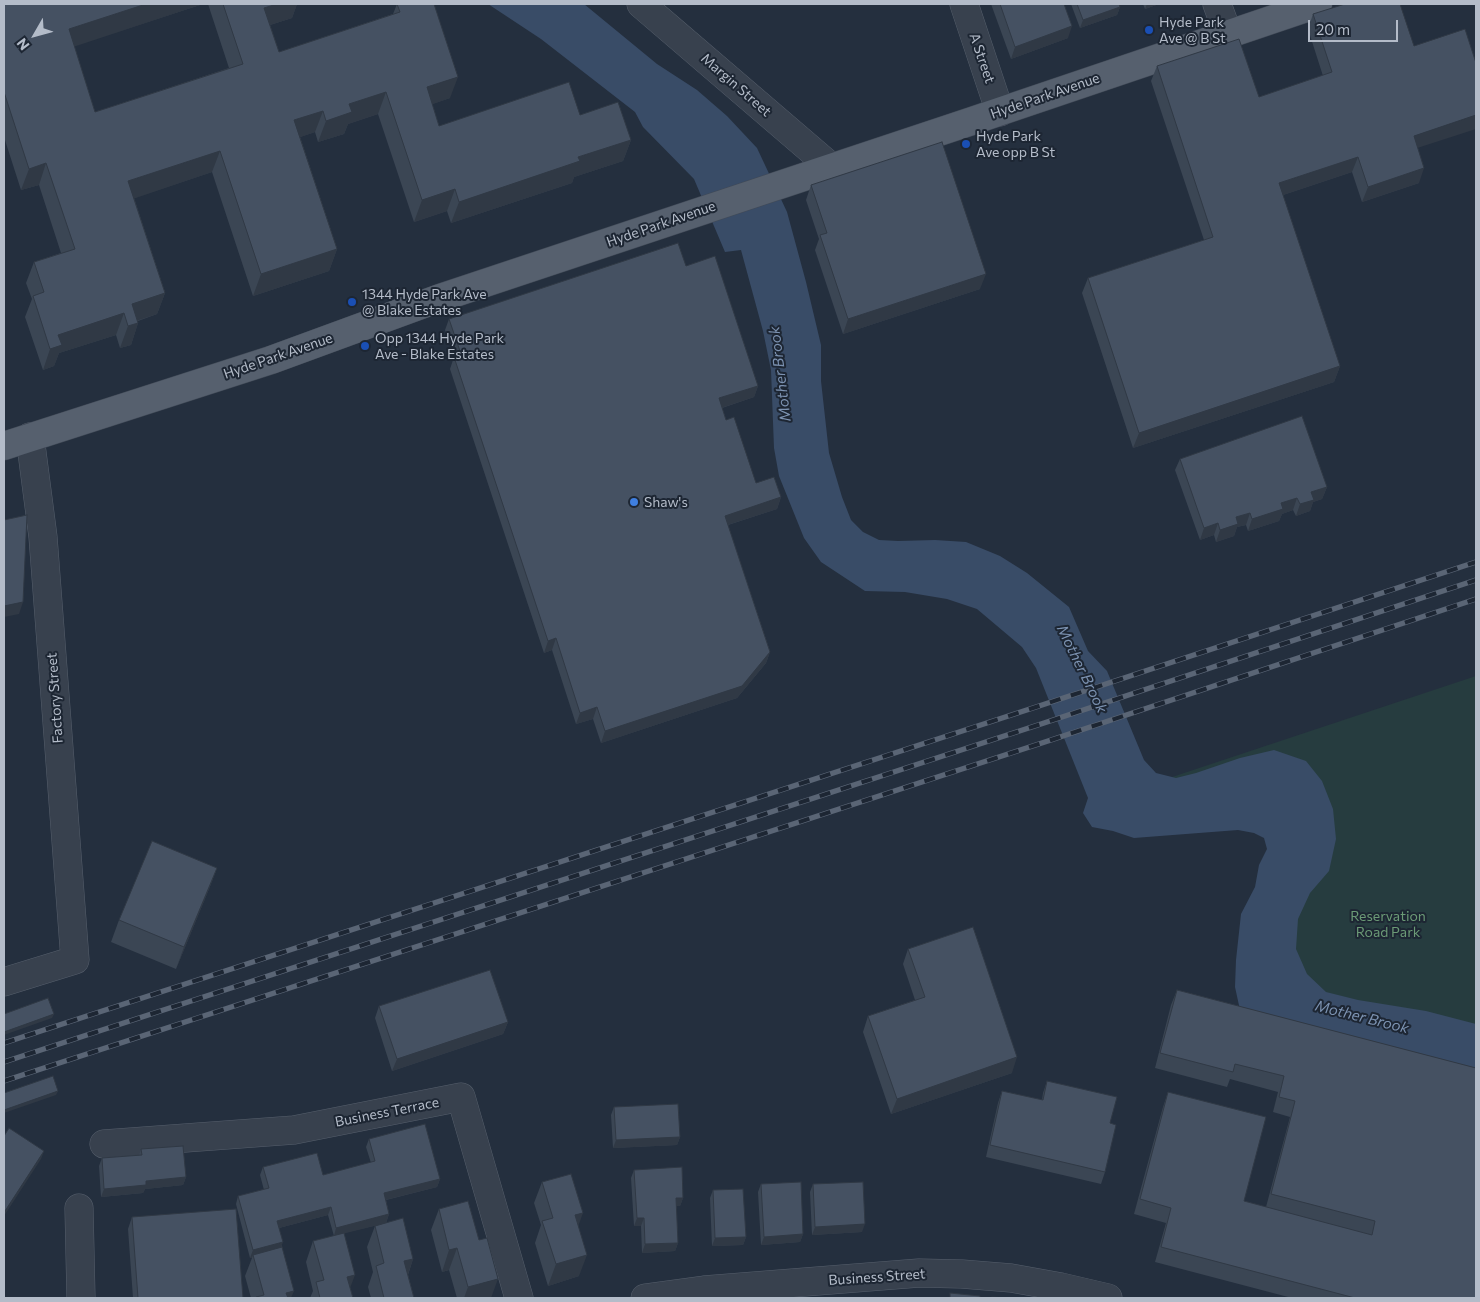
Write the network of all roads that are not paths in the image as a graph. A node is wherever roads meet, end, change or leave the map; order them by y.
1 (641, 4) edge
2 (964, 4) edge
3 (1217, 4) edge
4 (1318, 4) edge
5 (1228, 34) junction
6 (1000, 112) junction
7 (832, 167) junction
8 (30, 438) junction
9 (4, 446) edge
10 (4, 982) edge
11 (104, 1144) dead end
12 (79, 1208) dead end
13 (81, 1298) edge
14 (519, 1298) edge
15 (645, 1298) edge
16 (1108, 1298) edge

1 - 7 street, Margin Street
2 - 6 street, A Street
3 - 5 street
4 - 5 main road, Hyde Park Avenue
5 - 6 main road, Hyde Park Avenue
6 - 7 main road, Hyde Park Avenue
7 - 8 main road, Hyde Park Avenue
8 - 9 main road, Hyde Park Avenue
8 - 10 street, Factory Street
11 - 14 street, Business Terrace
12 - 13 street
15 - 16 street, Business Street

